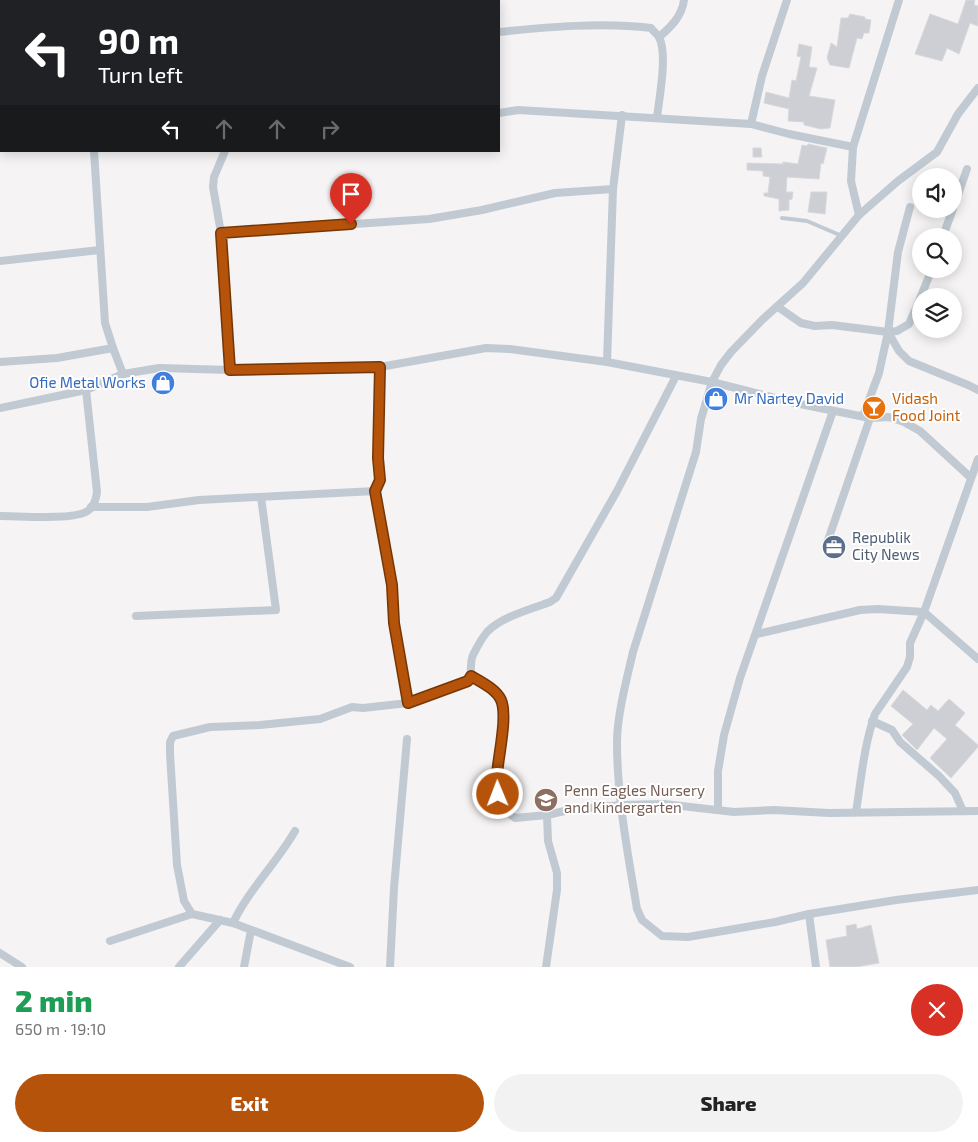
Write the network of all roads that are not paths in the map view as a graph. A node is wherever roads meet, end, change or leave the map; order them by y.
1 (684, 0) edge
2 (787, 0) edge
3 (899, 0) edge
4 (500, 32) edge
5 (659, 37) junction
6 (978, 88) edge
7 (500, 113) edge
8 (622, 115) junction
9 (657, 118) junction
10 (751, 124) junction
11 (853, 147) junction
12 (94, 152) edge
13 (225, 152) edge
14 (967, 169) dead end
15 (962, 183) edge
16 (614, 189) junction
17 (910, 207) dead end
18 (858, 214) junction
19 (782, 218) dead end
20 (221, 233) junction
21 (842, 236) junction
22 (100, 250) junction
23 (0, 258) edge
24 (778, 307) junction
25 (912, 317) edge
26 (888, 332) junction
27 (113, 348) junction
28 (0, 362) edge
29 (606, 362) junction
30 (380, 367) junction
31 (230, 370) junction
32 (124, 374) junction
33 (676, 376) junction
34 (712, 382) junction
35 (86, 390) junction
36 (978, 390) edge
37 (0, 408) edge
38 (833, 411) junction
39 (866, 417) junction
40 (978, 460) edge
41 (970, 477) junction
42 (375, 491) junction
43 (261, 497) junction
44 (91, 508) junction
45 (0, 516) edge
46 (826, 546) dead end
47 (924, 612) junction
48 (136, 616) dead end
49 (757, 634) junction
50 (978, 659) edge
51 (471, 676) junction
52 (408, 703) junction
53 (872, 721) junction
54 (407, 738) dead end
55 (621, 805) junction
56 (718, 809) junction
57 (963, 811) junction
58 (978, 811) edge
59 (856, 812) junction
60 (548, 815) junction
61 (295, 831) dead end
62 (978, 890) edge
63 (192, 914) junction
64 (808, 914) junction
65 (220, 920) junction
66 (233, 923) junction
67 (251, 930) junction
68 (110, 941) dead end
69 (0, 953) edge
70 (335, 964) edge
71 (22, 967) edge
72 (179, 967) edge
73 (244, 967) edge
74 (350, 967) edge
75 (390, 967) edge
76 (546, 967) edge
77 (816, 967) edge

1 - 5 street
2 - 10 street
3 - 11 street
4 - 5 street
5 - 9 street
6 - 18 street
7 - 8 street
8 - 9 street
8 - 16 street
9 - 10 street
10 - 11 street
11 - 18 street
12 - 22 street
13 - 20 street
14 - 15 street
16 - 20 street
16 - 29 street
17 - 26 street
18 - 21 street
19 - 21 lane
20 - 31 street
21 - 24 street
22 - 23 street
22 - 27 street
24 - 26 street
24 - 34 street
25 - 26 street
26 - 36 street
26 - 39 street
27 - 28 street
27 - 32 street
29 - 30 street
29 - 33 street
30 - 31 street
30 - 42 street
31 - 32 street
32 - 35 street
33 - 34 street
33 - 51 street
34 - 38 street
34 - 55 street
35 - 37 street
35 - 44 street
38 - 39 street
38 - 49 street
39 - 41 street
39 - 46 street
40 - 41 street
41 - 47 street
42 - 43 street
42 - 52 street
43 - 44 street
43 - 48 street
44 - 45 street
47 - 49 street
47 - 50 street
47 - 53 street
49 - 56 street
51 - 52 street
51 - 60 street
52 - 63 street
53 - 57 street
53 - 59 street
54 - 75 street
55 - 56 street
55 - 60 street
55 - 64 street
56 - 59 street
57 - 58 street
57 - 59 street
60 - 76 street
61 - 66 street
62 - 64 street
63 - 65 street
63 - 68 street
64 - 77 street
65 - 66 street
65 - 72 street
66 - 67 street
67 - 70 street
67 - 73 street
69 - 71 street
70 - 74 street

